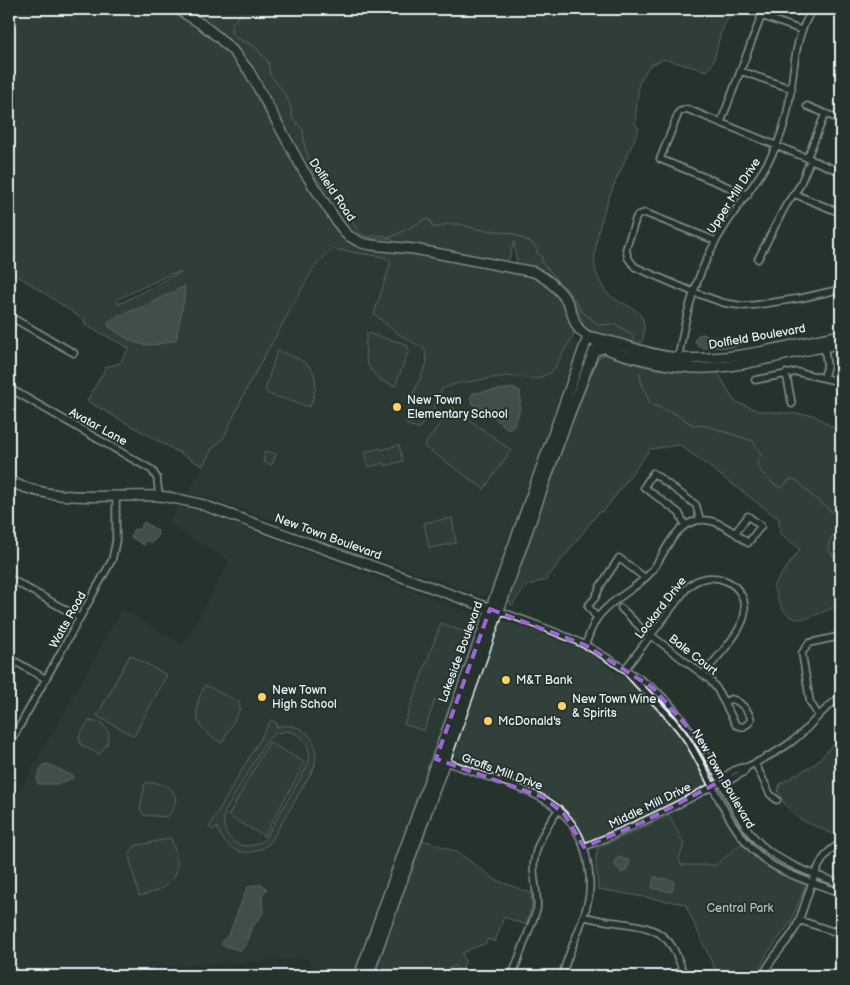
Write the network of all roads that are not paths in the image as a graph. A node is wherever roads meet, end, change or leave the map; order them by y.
1 (177, 9) edge
2 (764, 9) edge
3 (813, 9) edge
4 (762, 16) junction
5 (801, 30) junction
6 (741, 71) junction
7 (792, 89) junction
8 (807, 106) dead end
9 (825, 114) junction
10 (841, 120) edge
11 (721, 122) junction
12 (776, 145) junction
13 (809, 158) junction
14 (841, 172) edge
15 (794, 194) junction
16 (748, 195) junction
17 (841, 213) edge
18 (716, 241) junction
19 (758, 258) dead end
20 (841, 289) edge
21 (693, 292) junction
22 (9, 316) edge
23 (841, 335) edge
24 (591, 338) junction
25 (823, 343) junction
26 (841, 344) edge
27 (603, 348) junction
28 (74, 353) dead end
29 (678, 362) junction
30 (786, 373) junction
31 (824, 377) junction
32 (755, 380) dead end
33 (841, 382) edge
34 (9, 388) edge
35 (792, 404) dead end
36 (565, 426) junction
37 (9, 480) edge
38 (116, 496) junction
39 (159, 496) junction
40 (700, 520) junction
41 (685, 525) junction
42 (734, 533) junction
43 (9, 578) edge
44 (645, 578) junction
45 (621, 608) dead end
46 (494, 610) junction
47 (80, 618) junction
48 (597, 618) junction
49 (652, 636) junction
50 (841, 636) edge
51 (585, 645) junction
52 (9, 658) edge
53 (625, 669) junction
54 (704, 674) junction
55 (46, 679) junction
56 (841, 697) edge
57 (724, 702) junction
58 (818, 715) junction
59 (9, 745) edge
60 (440, 760) junction
61 (755, 763) junction
62 (722, 781) junction
63 (713, 786) junction
64 (777, 800) dead end
65 (559, 809) junction
66 (841, 844) edge
67 (584, 846) junction
68 (815, 874) junction
69 (812, 882) junction
70 (841, 884) edge
71 (841, 893) edge
72 (584, 916) junction
73 (799, 920) junction
74 (841, 934) edge
75 (233, 976) edge
76 (242, 976) edge
77 (359, 976) edge
78 (368, 976) edge
79 (512, 976) edge
80 (562, 976) edge
81 (682, 976) edge
82 (762, 976) edge

1 - 24 main road, Dolfield Road
2 - 4 street
3 - 5 street, Upper Mill Drive
4 - 5 street
4 - 6 street
5 - 7 street, Upper Mill Drive
6 - 7 street
6 - 11 street
7 - 12 street, Upper Mill Drive
8 - 9 street
9 - 10 street
9 - 13 street
11 - 12 street
11 - 16 street
12 - 13 street
12 - 16 street, Upper Mill Drive
13 - 14 street
13 - 15 street
15 - 17 street
15 - 19 street
16 - 18 street, Upper Mill Drive
18 - 21 street, Upper Mill Drive
18 - 21 street
20 - 21 street
21 - 29 street, Upper Mill Drive
22 - 28 street
23 - 25 main road, Dolfield Boulevard
24 - 27 main road, Dolfield Boulevard
24 - 29 main road, Dolfield Boulevard
24 - 36 main road
24 - 46 main road, Lakeside Boulevard
25 - 26 main road, Dolfield Boulevard
25 - 29 main road, Dolfield Boulevard
25 - 31 street
27 - 29 main road, Dolfield Boulevard
27 - 36 main road, Lakeside Boulevard
30 - 31 street
30 - 32 street
30 - 35 street
31 - 33 street
34 - 39 street, Avatar Lane
36 - 46 main road, Lakeside Boulevard
37 - 38 main road, New Town Boulevard
38 - 39 main road, New Town Boulevard
38 - 47 street, Watts Road
39 - 46 main road, New Town Boulevard
40 - 41 street
40 - 41 street
40 - 42 street
41 - 44 street
42 - 42 street
43 - 47 street
44 - 48 street
44 - 48 street
45 - 49 street, Bale Court
46 - 51 street, New Town Boulevard
46 - 60 main road, Lakeside Boulevard
47 - 55 street, Watts Road
48 - 51 street
49 - 53 street, Lockard Drive
49 - 54 street, Bale Court
49 - 54 street, Lockard Drive
50 - 58 street
51 - 53 street, New Town Boulevard
52 - 55 street
53 - 62 street, New Town Boulevard
53 - 63 street, New Town Boulevard
54 - 57 street, Bale Court
55 - 59 street, Watts Road
56 - 58 street, Middle Mill Drive
57 - 57 street, Bale Court
58 - 61 street, Middle Mill Drive
60 - 65 street, Groffs Mill Drive
60 - 77 main road, Lakeside Boulevard
60 - 78 main road, Lakeside Boulevard
61 - 62 street, Middle Mill Drive
61 - 64 street
62 - 63 street, Middle Mill Drive
62 - 68 street, New Town Boulevard
63 - 67 street, Middle Mill Drive
63 - 69 street, New Town Boulevard
65 - 67 street, Groffs Mill Drive
65 - 79 street
66 - 68 street
67 - 72 street, Groffs Mill Drive
68 - 69 street
68 - 70 street, New Town Boulevard
69 - 71 street, New Town Boulevard
69 - 73 street
72 - 80 street, Groffs Mill Drive
72 - 81 street
73 - 74 street
73 - 82 street
75 - 76 street

